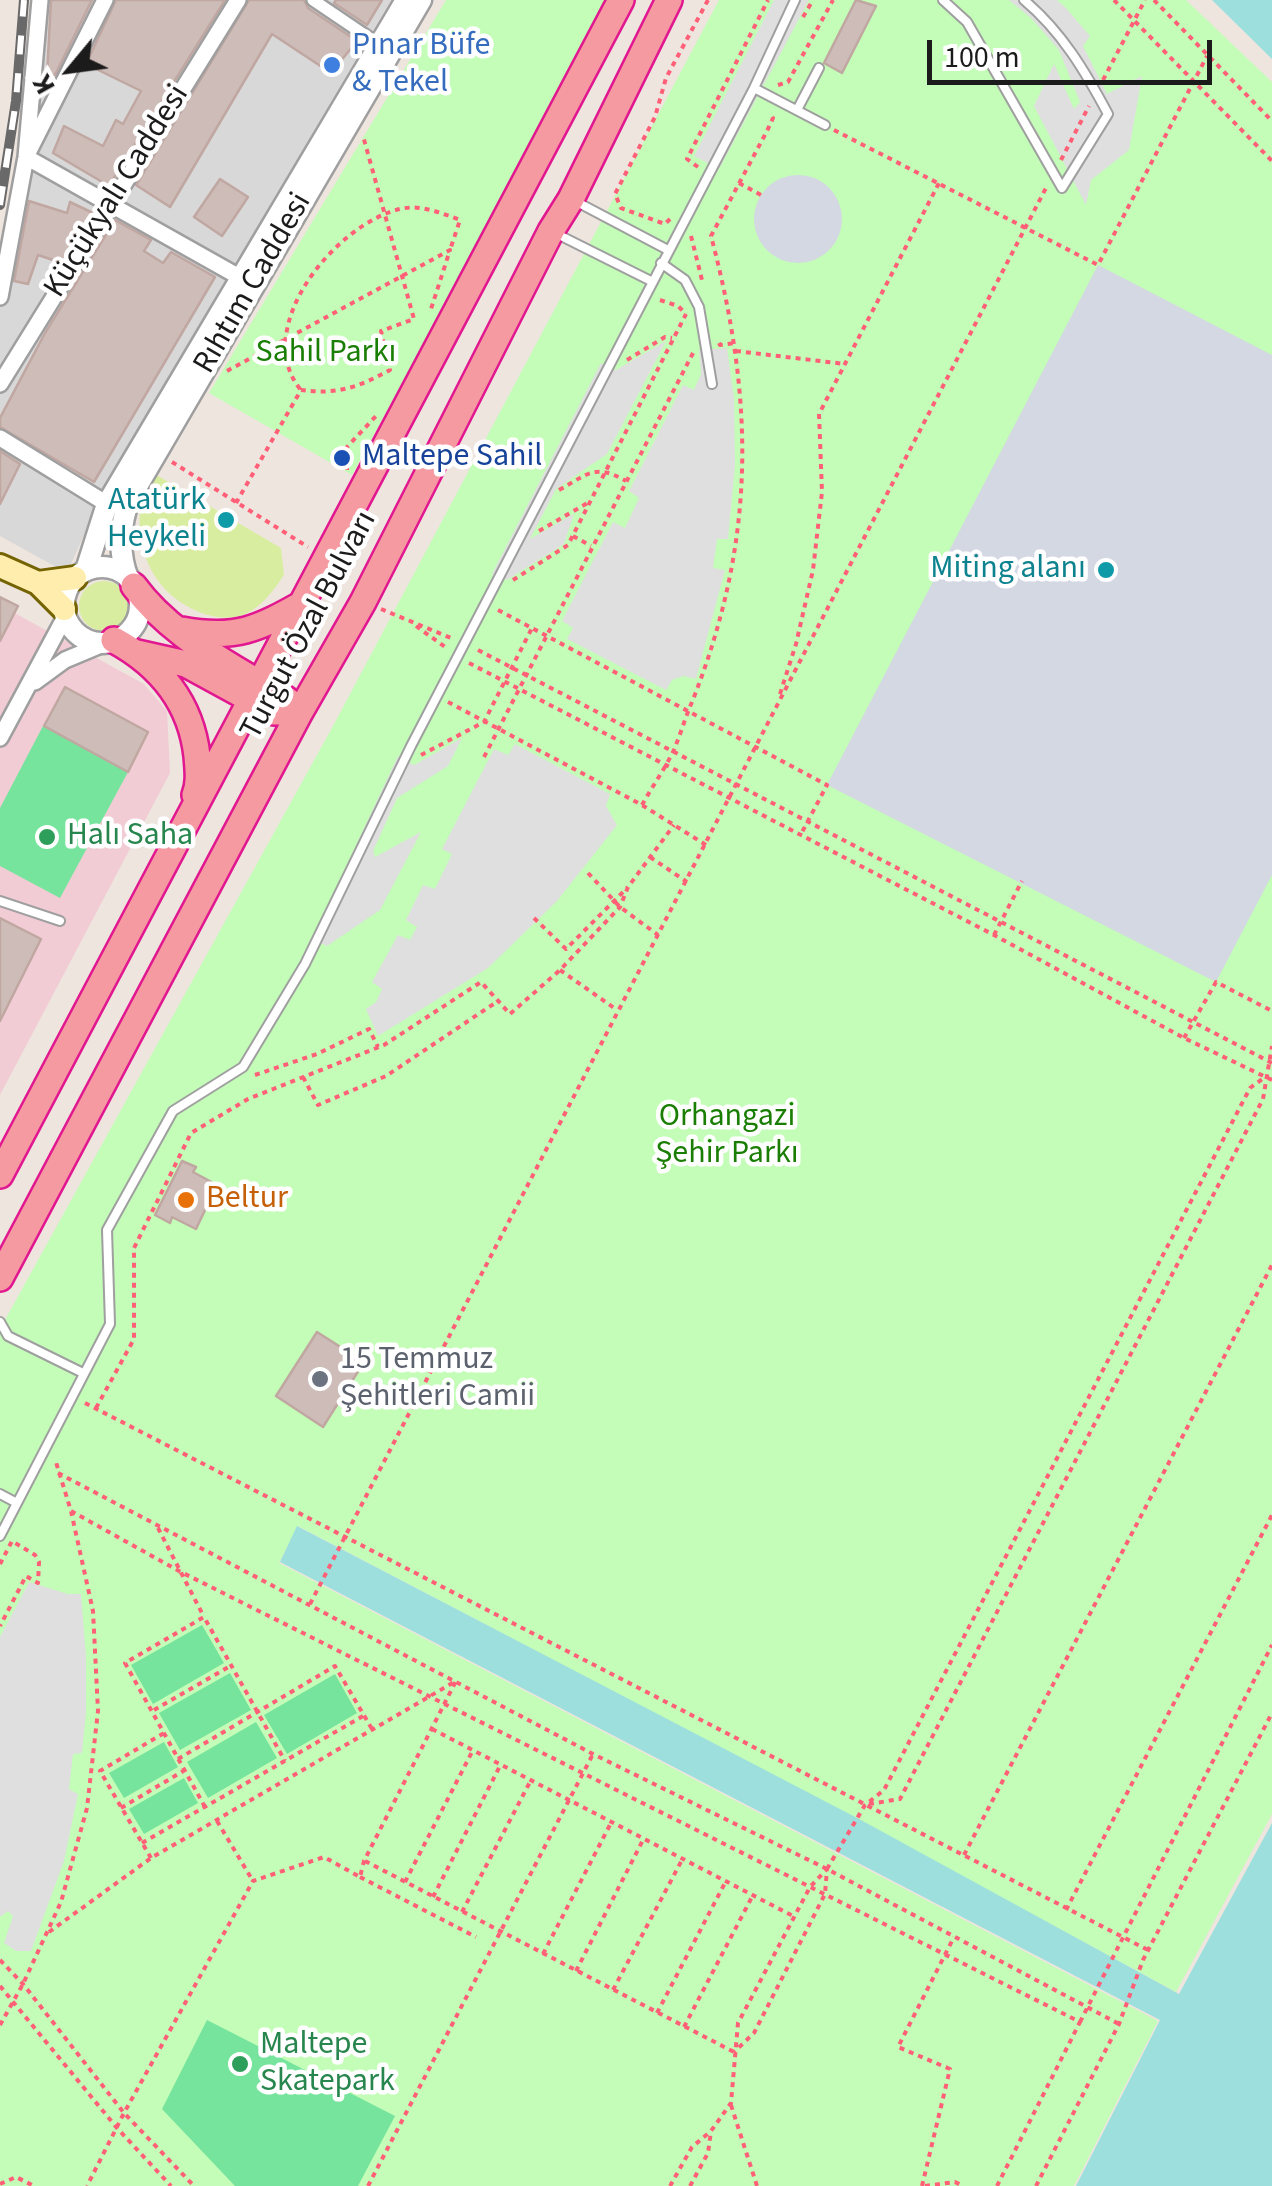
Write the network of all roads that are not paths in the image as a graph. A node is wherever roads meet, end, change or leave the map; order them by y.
1 (40, 0) edge
2 (105, 0) edge
3 (238, 0) edge
4 (313, 0) edge
5 (406, 0) edge
6 (421, 0) edge
7 (621, 0) edge
8 (669, 0) edge
9 (796, 0) edge
10 (943, 0) edge
11 (1024, 0) edge
12 (378, 44) junction
13 (819, 68) dead end
14 (754, 88) junction
15 (797, 110) junction
16 (825, 125) road end
17 (26, 158) junction
18 (571, 198) junction
19 (110, 203) junction
20 (551, 230) junction
21 (668, 250) junction
22 (662, 263) junction
23 (247, 281) junction
24 (651, 281) junction
25 (0, 297) edge
26 (0, 384) edge
27 (712, 384) dead end
28 (0, 438) edge
29 (107, 504) junction
30 (0, 566) edge
31 (80, 574) junction
32 (131, 582) junction
33 (38, 584) junction
34 (304, 603) junction
35 (65, 612) junction
36 (179, 630) junction
37 (111, 641) junction
38 (138, 653) junction
39 (256, 692) junction
40 (300, 712) junction
41 (10, 718) junction
42 (0, 738) edge
43 (186, 824) junction
44 (0, 902) edge
45 (60, 921) dead end
46 (0, 1175) edge
47 (0, 1278) edge
48 (0, 1322) edge
49 (83, 1374) junction
50 (0, 1494) edge
51 (18, 1503) junction
52 (0, 1536) edge

1 - 17 street
2 - 17 street
3 - 19 street, Küçükyalı Caddesi
4 - 12 street
5 - 12 street, Rıhtım Caddesi
6 - 23 street, Rıhtım Caddesi
7 - 34 highway, Turgut Özal Bulvarı
8 - 18 highway, Turgut Özal Bulvarı
9 - 14 lane
10 - 11 lane
12 - 23 street, Rıhtım Caddesi
13 - 15 lane
14 - 15 lane
14 - 21 lane
15 - 16 lane
17 - 19 street
17 - 25 street
18 - 20 highway, Turgut Özal Bulvarı
18 - 21 lane
19 - 23 street
19 - 26 street, Küçükyalı Caddesi
20 - 24 lane
20 - 40 highway, Turgut Özal Bulvarı
21 - 22 lane
22 - 24 lane
22 - 27 lane
23 - 29 street, Rıhtım Caddesi
23 - 32 street, Rıhtım Caddesi
24 - 49 lane
28 - 29 street
29 - 31 street, Rıhtım Caddesi
30 - 33 main road
31 - 32 street
31 - 33 main road
31 - 35 street
32 - 36 highway
32 - 37 street
33 - 35 main road
34 - 36 highway
34 - 39 highway, Turgut Özal Bulvarı
35 - 37 street
35 - 41 street
36 - 39 highway
37 - 38 highway
37 - 41 street
38 - 39 highway
38 - 43 highway
39 - 40 highway
39 - 43 highway, Turgut Özal Bulvarı
40 - 47 highway, Turgut Özal Bulvarı
41 - 42 street
43 - 46 highway, Turgut Özal Bulvarı
44 - 45 lane
48 - 49 lane
49 - 51 lane
50 - 51 lane
51 - 52 lane

